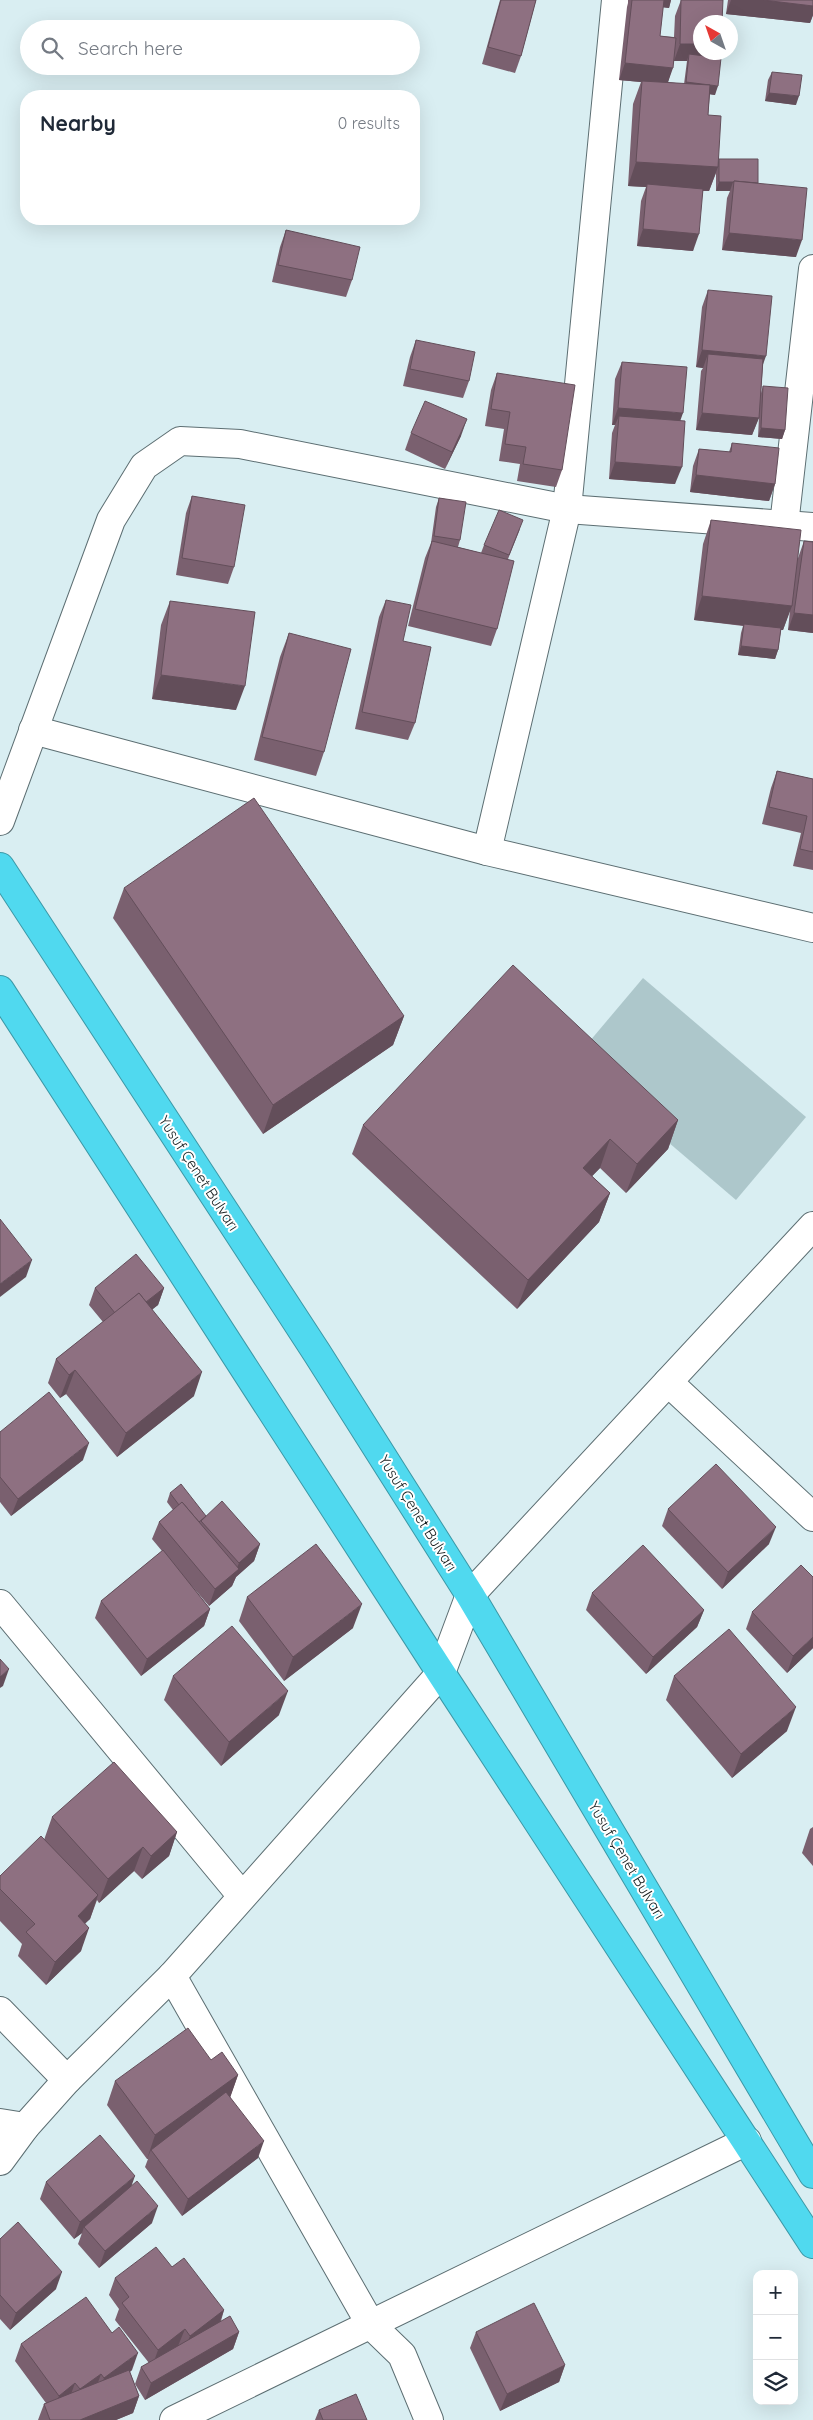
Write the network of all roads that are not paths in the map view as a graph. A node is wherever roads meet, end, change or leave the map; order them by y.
1 (616, 0) edge
2 (813, 269) edge
3 (568, 509) junction
4 (784, 525) junction
5 (813, 527) edge
6 (33, 730) junction
7 (0, 821) edge
8 (487, 851) junction
9 (0, 868) edge
10 (813, 928) edge
11 (0, 990) edge
12 (813, 1226) edge
13 (668, 1382) junction
14 (813, 1517) edge
15 (470, 1594) junction
16 (0, 1604) edge
17 (441, 1673) junction
18 (242, 1896) junction
19 (172, 1976) junction
20 (0, 2011) edge
21 (67, 2080) junction
22 (12, 2125) edge
23 (747, 2141) junction
24 (0, 2160) edge
25 (813, 2174) edge
26 (813, 2244) edge
27 (371, 2325) junction
28 (174, 2420) edge
29 (430, 2420) edge

1 - 3 street
2 - 4 street
3 - 4 street
3 - 6 street
3 - 8 street
4 - 5 street
6 - 7 street
6 - 8 street
8 - 10 street
9 - 15 highway, Yusuf Çenet Bulvarı
11 - 17 highway
12 - 13 street
13 - 14 street
13 - 15 street
15 - 17 street
15 - 25 highway, Yusuf Çenet Bulvarı
16 - 18 street
17 - 18 street
17 - 23 highway
18 - 19 street
19 - 21 street
19 - 27 street
20 - 21 street
21 - 22 street
22 - 24 street
23 - 26 highway
23 - 27 street
27 - 28 street
27 - 29 street

